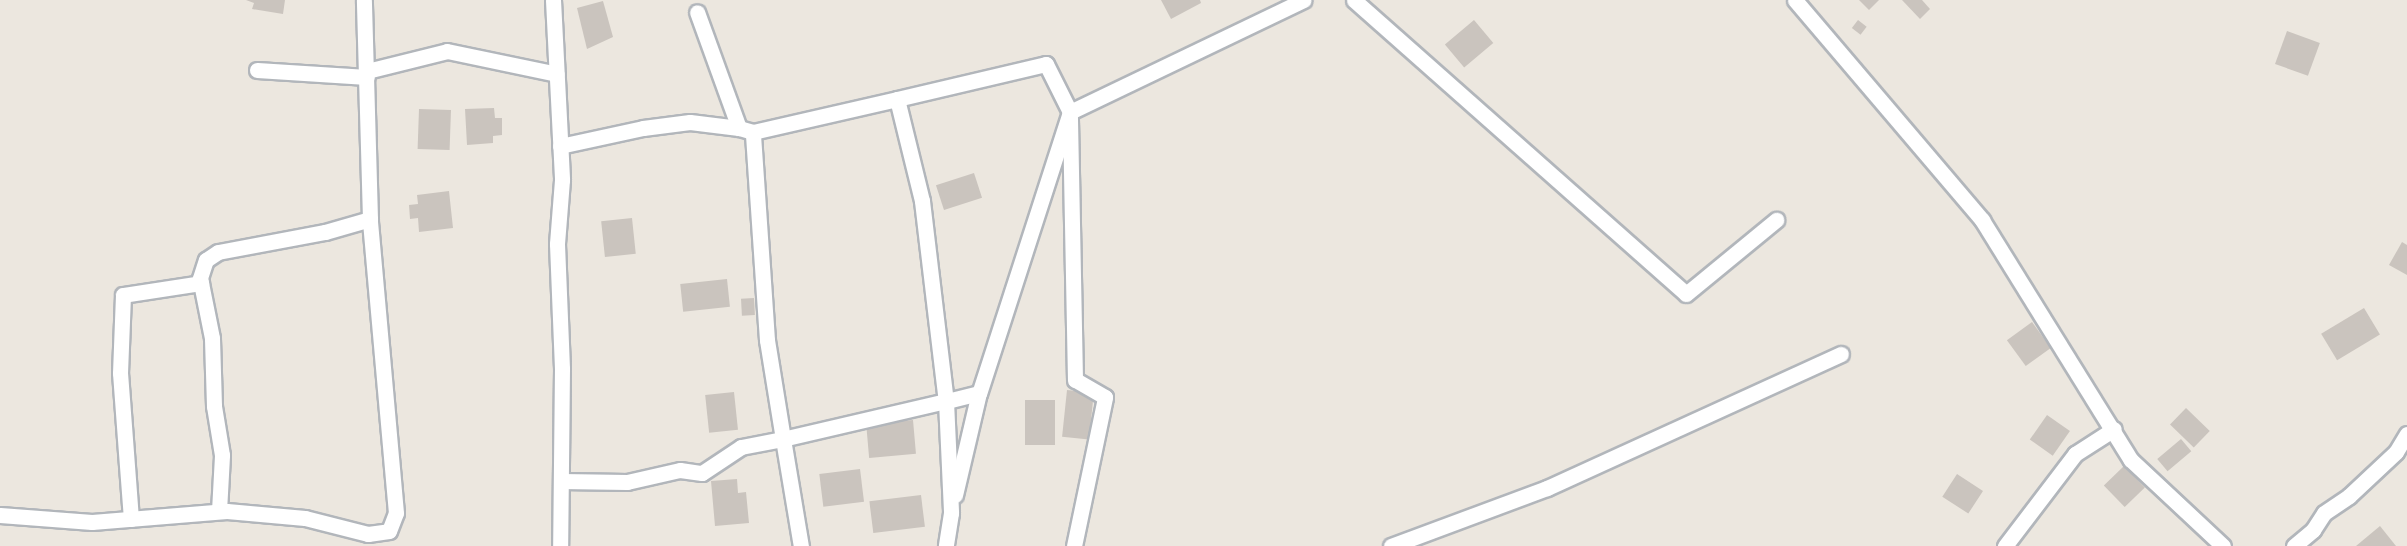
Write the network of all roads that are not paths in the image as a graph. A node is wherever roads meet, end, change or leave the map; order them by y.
1 (364, 0) edge
2 (553, 0) edge
3 (1304, 0) edge
4 (1354, 0) edge
5 (1795, 0) edge
6 (697, 12) dead end
7 (257, 70) dead end
8 (367, 74) junction
9 (557, 74) junction
10 (897, 99) junction
11 (1070, 112) junction
12 (746, 130) junction
13 (560, 146) junction
14 (370, 219) junction
15 (1776, 220) dead end
16 (201, 283) junction
17 (1841, 354) dead end
18 (980, 393) junction
19 (946, 401) junction
20 (2114, 429) junction
21 (2407, 434) edge
22 (783, 439) junction
23 (561, 481) junction
24 (219, 511) junction
25 (951, 513) junction
26 (0, 515) edge
27 (131, 519) junction
28 (389, 539) edge
29 (560, 546) edge
30 (801, 546) edge
31 (946, 546) edge
32 (1074, 546) edge
33 (1391, 546) edge
34 (2005, 546) edge
35 (2223, 546) edge
36 (2294, 546) edge

1 - 8 street
2 - 9 street
3 - 11 street
4 - 15 street
5 - 20 street
6 - 12 street
7 - 8 street
8 - 9 street
8 - 14 street
9 - 13 street
10 - 11 street
10 - 12 street
10 - 19 street
11 - 18 street
11 - 32 street
12 - 13 street
12 - 22 street
13 - 23 street
14 - 16 street
14 - 28 street
16 - 24 street
16 - 27 street
17 - 33 street
18 - 19 street
18 - 25 street
19 - 22 street
19 - 25 street
20 - 34 street
20 - 35 street
21 - 36 street
22 - 23 street
22 - 30 street
23 - 29 street
24 - 27 street
24 - 28 street
25 - 31 street
26 - 27 street

